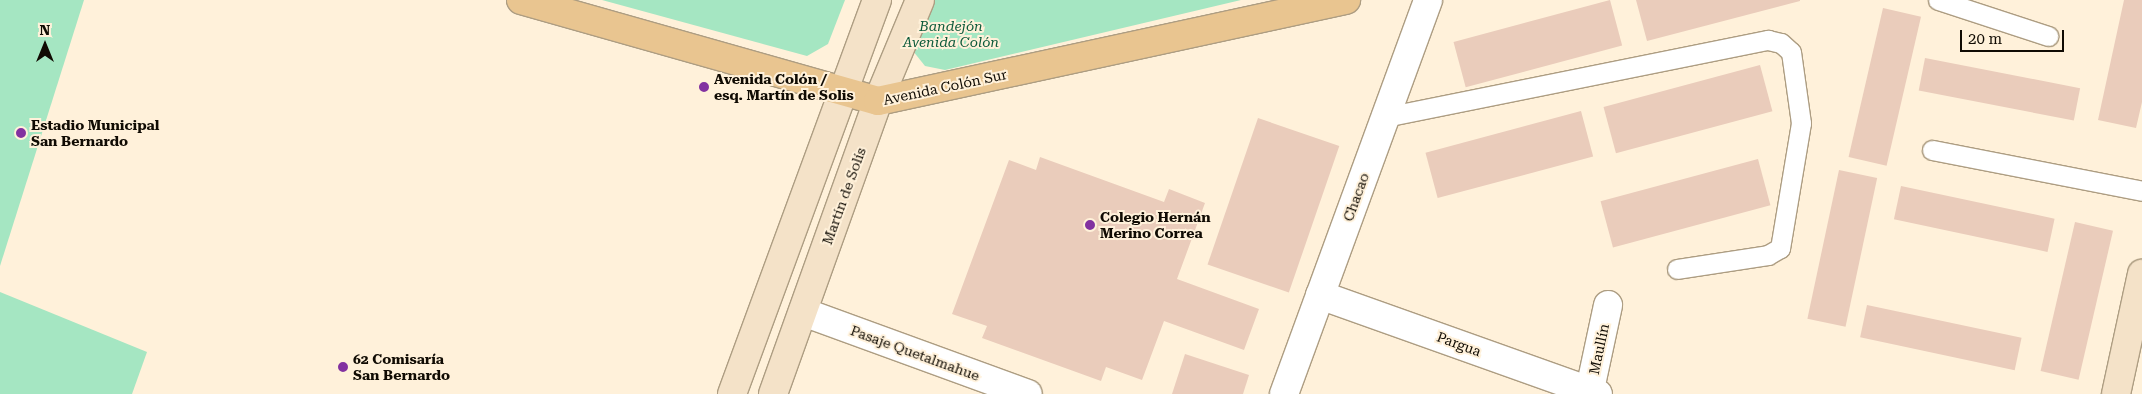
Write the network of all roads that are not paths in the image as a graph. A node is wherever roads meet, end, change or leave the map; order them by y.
1 (521, 0) edge
2 (877, 0) edge
3 (920, 0) edge
4 (1346, 0) edge
5 (1428, 0) edge
6 (1938, 0) edge
7 (2048, 36) dead end
8 (842, 92) junction
9 (878, 102) junction
10 (1385, 117) junction
11 (1932, 150) dead end
12 (2142, 191) edge
13 (1677, 269) dead end
14 (2142, 274) edge
15 (1320, 295) junction
16 (1608, 305) dead end
17 (803, 312) junction
18 (1592, 393) edge
19 (732, 394) edge
20 (773, 394) edge
21 (1028, 394) edge
22 (1284, 394) edge
23 (2116, 394) edge

1 - 8 main road, Avenida Colón Sur
2 - 8 street
3 - 9 street, Martín de Solís
4 - 9 main road, Avenida Colón Sur
5 - 10 street, Chacao
6 - 7 lane
8 - 9 main road, Avenida Colón Sur
8 - 19 street
9 - 17 street, Martín de Solís
10 - 13 lane
10 - 15 street, Chacao
11 - 12 lane
14 - 23 street
15 - 18 street, Pargua
15 - 22 street, Chacao
16 - 18 street, Maullín
17 - 20 street, Martín de Solís
17 - 21 street, Pasaje Quetalmahue

